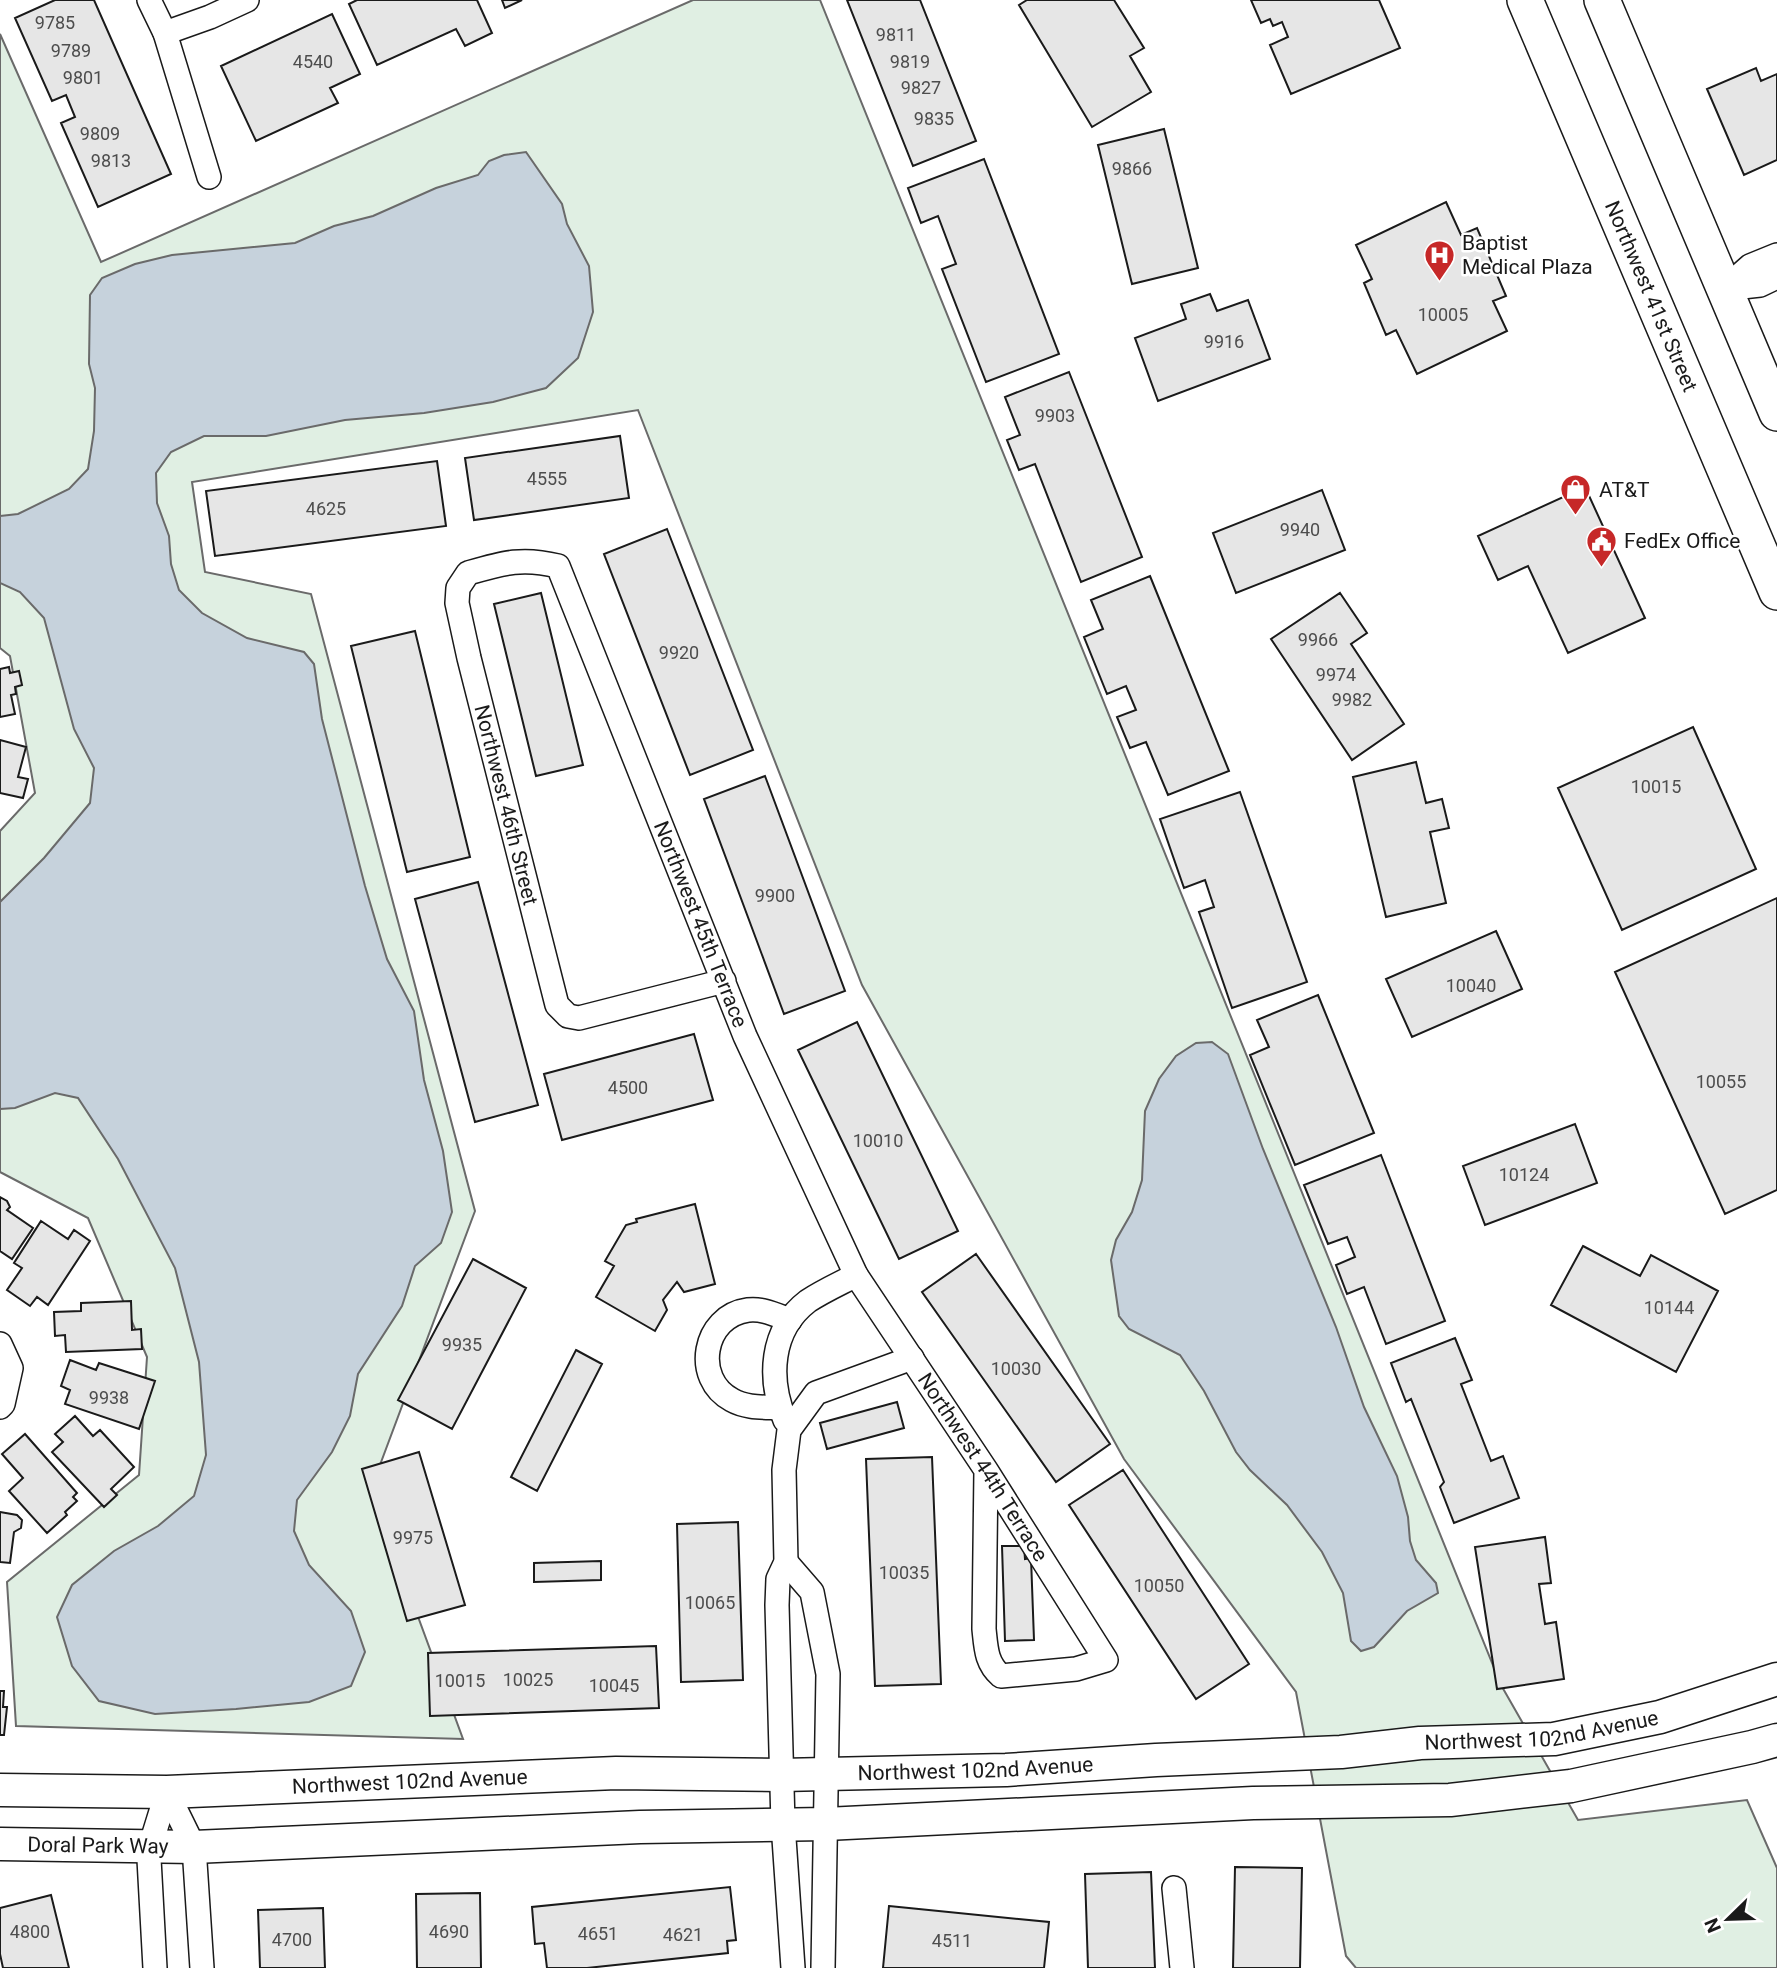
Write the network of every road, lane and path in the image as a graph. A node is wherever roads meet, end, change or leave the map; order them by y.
1 (149, 0) edge
2 (247, 0) edge
3 (1525, 0) edge
4 (1602, 0) edge
5 (165, 33) junction
6 (209, 177) dead end
7 (1777, 255) edge
8 (1777, 277) edge
9 (1724, 289) junction
10 (1777, 413) edge
11 (558, 566) joint
12 (1777, 592) edge
13 (723, 981) junction
14 (856, 1275) junction
15 (790, 1320) junction
16 (0, 1344) edge
17 (912, 1358) junction
18 (0, 1406) edge
19 (780, 1408) junction
20 (789, 1430) junction
21 (986, 1470) junction
22 (786, 1562) junction
23 (1777, 1679) edge
24 (1777, 1740) edge
25 (826, 1774) junction
26 (781, 1775) junction
27 (0, 1790) edge
28 (167, 1792) junction
29 (783, 1824) junction
30 (826, 1824) junction
31 (0, 1844) edge
32 (150, 1847) junction
33 (194, 1847) junction
34 (1174, 1888) dead end
35 (155, 1968) edge
36 (202, 1968) edge
37 (793, 1968) edge
38 (823, 1968) edge
39 (1182, 1968) edge

1 - 5 street
2 - 5 street
3 - 12 main road, Northwest 41st Street
4 - 9 main road
5 - 6 street
7 - 9 street
8 - 9 street
9 - 10 main road
11 - 13 street, Northwest 45th Terrace
11 - 13 street, Northwest 46th Street
13 - 14 street, Northwest 45th Terrace
14 - 15 street
14 - 17 street, Northwest 44th Terrace
15 - 19 street
15 - 19 street
16 - 18 street
17 - 20 street
17 - 21 street, Northwest 44th Terrace
19 - 20 street
20 - 22 street
21 - 21 street, Northwest 44th Terrace
22 - 25 street
22 - 26 street
23 - 25 street, Northwest 102nd Avenue
24 - 30 street
25 - 26 street, Northwest 102nd Avenue
25 - 30 street
26 - 28 street, Northwest 102nd Avenue
26 - 29 street
27 - 28 street, Northwest 102nd Avenue
28 - 32 street
28 - 33 street
29 - 30 street
29 - 33 street
29 - 37 street
30 - 38 street
31 - 32 street, Doral Park Way
32 - 33 street, Doral Park Way
32 - 35 street
33 - 36 street
34 - 39 street

